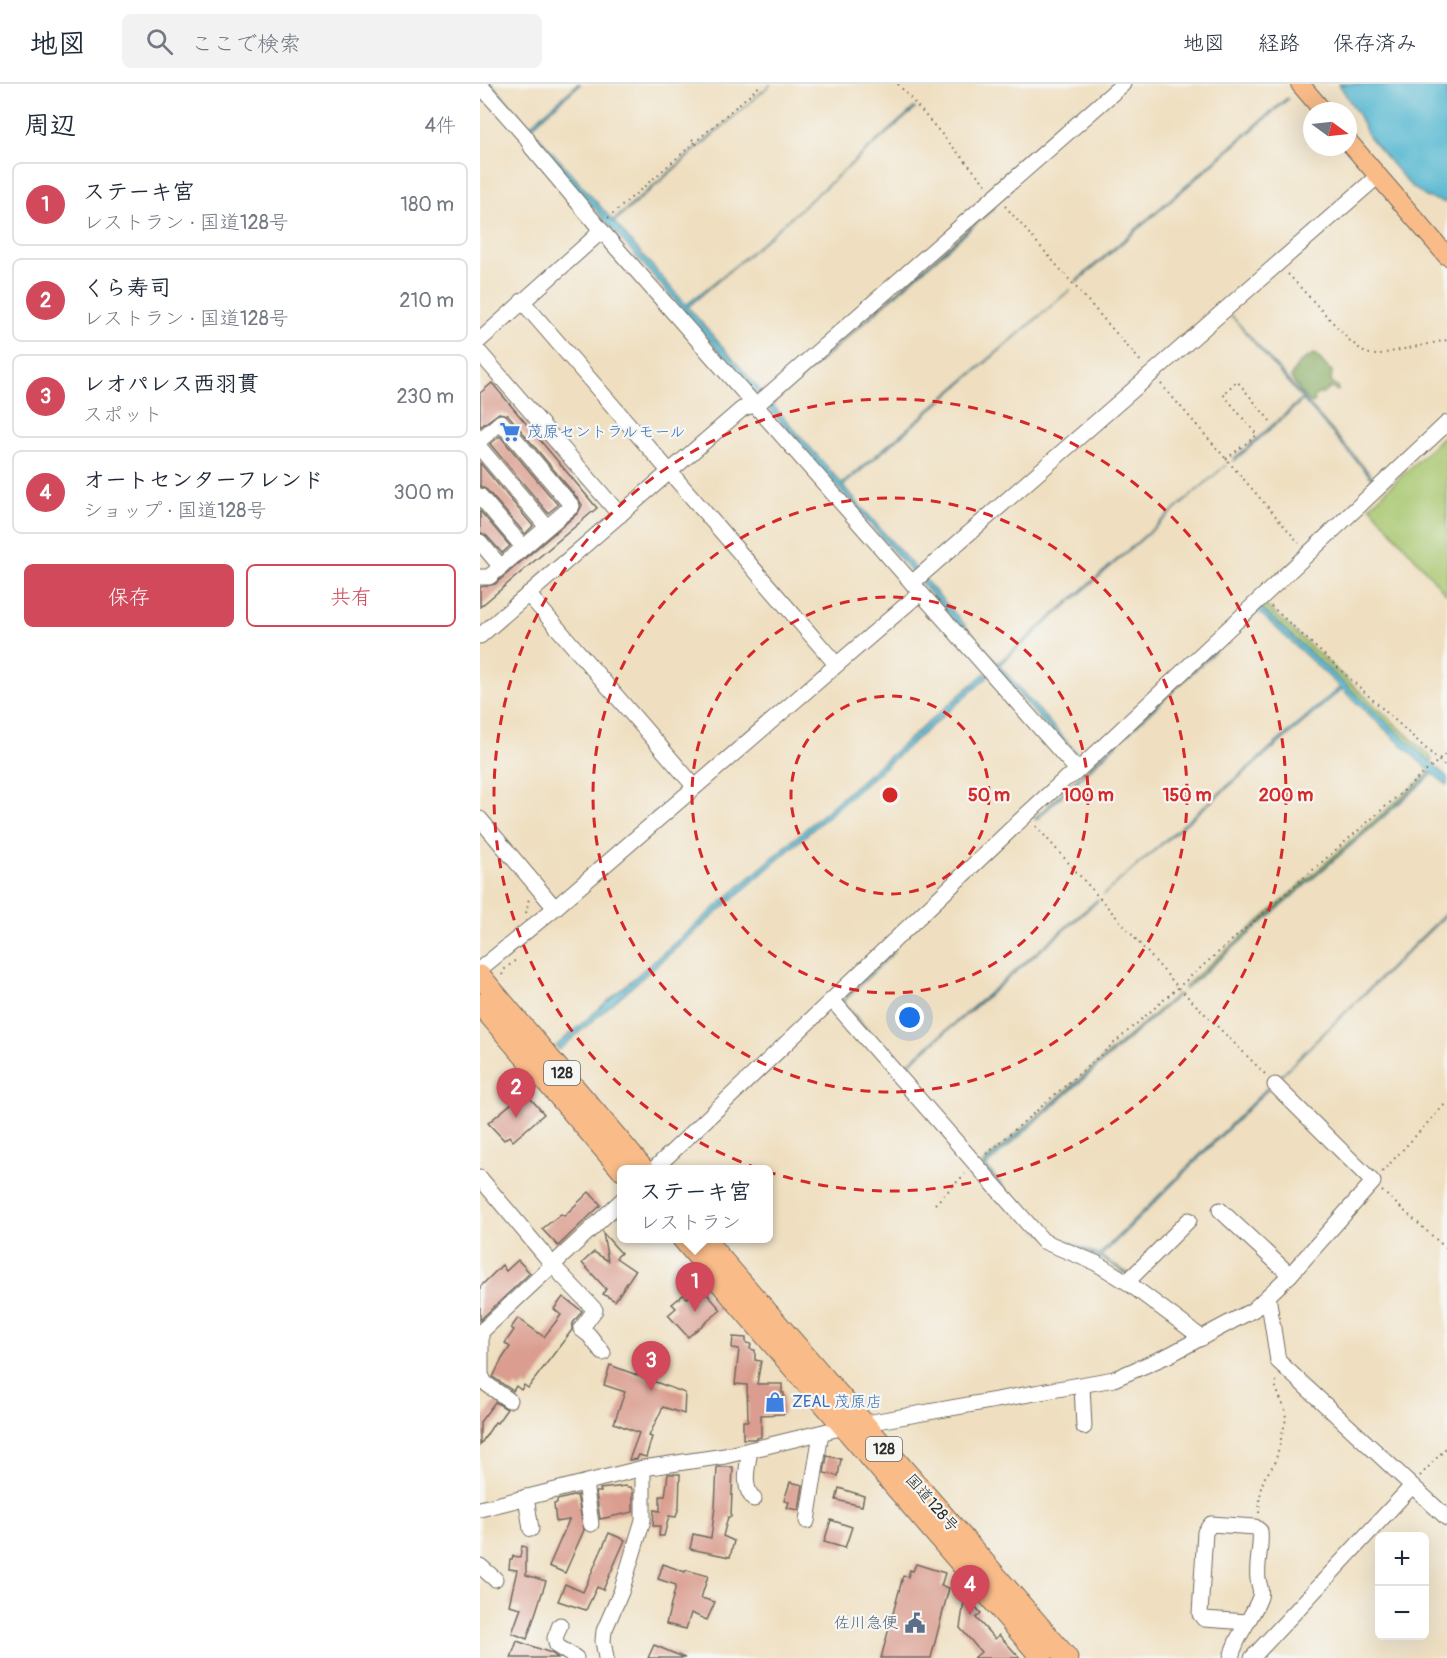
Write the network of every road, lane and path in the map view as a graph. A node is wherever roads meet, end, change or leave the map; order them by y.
1 (762, 84) edge
2 (898, 84) edge
3 (1123, 84) edge
4 (1300, 84) edge
5 (480, 85) edge
6 (1315, 102) edge
7 (692, 140) dead end
8 (700, 148) dead end
9 (1357, 152) edge
10 (1378, 176) junction
11 (996, 196) junction
12 (599, 228) junction
13 (1447, 256) edge
14 (1278, 264) junction
15 (522, 302) junction
16 (480, 340) edge
17 (1447, 340) edge
18 (480, 353) edge
19 (1151, 374) junction
20 (753, 404) junction
21 (1271, 422) dead end
22 (1447, 423) edge
23 (480, 440) edge
24 (480, 448) edge
25 (1226, 459) junction
26 (671, 472) junction
27 (480, 496) edge
28 (620, 515) junction
29 (547, 527) junction
30 (480, 542) edge
31 (523, 547) junction
32 (1309, 554) junction
33 (501, 567) junction
34 (480, 577) edge
35 (916, 588) junction
36 (528, 594) junction
37 (1262, 598) junction
38 (480, 636) edge
39 (836, 664) junction
40 (1447, 753) edge
41 (1439, 760) junction
42 (1447, 768) edge
43 (1077, 770) junction
44 (695, 786) junction
45 (1027, 814) junction
46 (480, 819) edge
47 (555, 908) junction
48 (480, 969) edge
49 (480, 976) edge
50 (1178, 987) junction
51 (832, 1000) junction
52 (480, 1004) edge
53 (1275, 1085) joint
54 (1447, 1102) edge
55 (976, 1164) junction
56 (618, 1165) edge
57 (640, 1165) edge
58 (658, 1165) edge
59 (480, 1178) edge
60 (1373, 1182) junction
61 (617, 1204) edge
62 (935, 1204) dead end
63 (1220, 1210) dead end
64 (1189, 1220) dead end
65 (685, 1243) edge
66 (706, 1243) edge
67 (1447, 1249) edge
68 (554, 1264) junction
69 (1290, 1275) junction
70 (1127, 1282) junction
71 (1268, 1296) junction
72 (481, 1332) edge
73 (1202, 1338) junction
74 (603, 1353) dead end
75 (1278, 1361) junction
76 (1082, 1386) junction
77 (509, 1400) dead end
78 (853, 1426) junction
79 (1084, 1427) dead end
80 (821, 1433) junction
81 (1447, 1447) edge
82 (750, 1450) junction
83 (644, 1468) junction
84 (585, 1483) junction
85 (1412, 1486) junction
86 (526, 1497) junction
87 (754, 1499) dead end
88 (480, 1509) edge
89 (1447, 1518) edge
90 (807, 1521) dead end
91 (591, 1524) dead end
92 (1258, 1528) junction
93 (531, 1529) dead end
94 (480, 1566) edge
95 (495, 1580) dead end
96 (1247, 1622) junction
97 (560, 1625) dead end
98 (1258, 1656) edge
99 (576, 1658) edge
100 (606, 1658) edge
101 (1042, 1658) edge
102 (1066, 1658) edge
103 (1231, 1658) edge

1 - 12 path
2 - 11 path
3 - 11 street
4 - 6 main road
5 - 12 street
7 - 8 path
9 - 10 main road
10 - 13 main road
10 - 14 street
11 - 19 path
11 - 20 street
12 - 15 street
12 - 20 street
14 - 17 path
14 - 19 street
15 - 16 street
15 - 26 street
18 - 28 street
19 - 25 path
19 - 35 street
20 - 26 street
20 - 35 street
21 - 25 path
22 - 32 street
23 - 29 street
24 - 29 street
25 - 32 path
26 - 28 street
26 - 39 street
27 - 31 street
28 - 36 street
29 - 31 street
30 - 33 street
31 - 33 street
32 - 37 street
33 - 34 street
35 - 39 street
35 - 43 street
36 - 38 street
36 - 44 street
37 - 41 path
37 - 43 street
39 - 44 street
40 - 41 path
41 - 42 path
41 - 50 path
43 - 45 street
44 - 47 street
45 - 50 path
45 - 51 street
46 - 47 street
47 - 48 street
49 - 57 highway, 128
50 - 53 path
50 - 55 path
51 - 55 street
51 - 58 street
52 - 56 highway, 128
53 - 60 street
54 - 60 path
55 - 62 path
55 - 70 street
59 - 68 street
60 - 67 path
60 - 69 street
61 - 68 street
63 - 69 street
64 - 70 street
65 - 78 highway, 国道128号 / 128
66 - 78 highway, 国道128号 / 128
68 - 72 street
68 - 74 street
69 - 71 street
70 - 73 street
71 - 73 street
71 - 75 street
72 - 77 street
73 - 76 street
75 - 85 street
75 - 92 path
76 - 78 street
76 - 79 street
78 - 80 street
78 - 101 highway, 国道128号 / 128
78 - 102 highway, 国道128号 / 128
80 - 82 street
80 - 90 street
81 - 85 path
82 - 83 street
82 - 87 street
83 - 84 street
83 - 100 street
84 - 86 street
84 - 91 street
85 - 89 street
85 - 98 street
86 - 88 street
86 - 93 street
92 - 96 street
92 - 96 street
94 - 95 street
96 - 103 street
97 - 99 street

